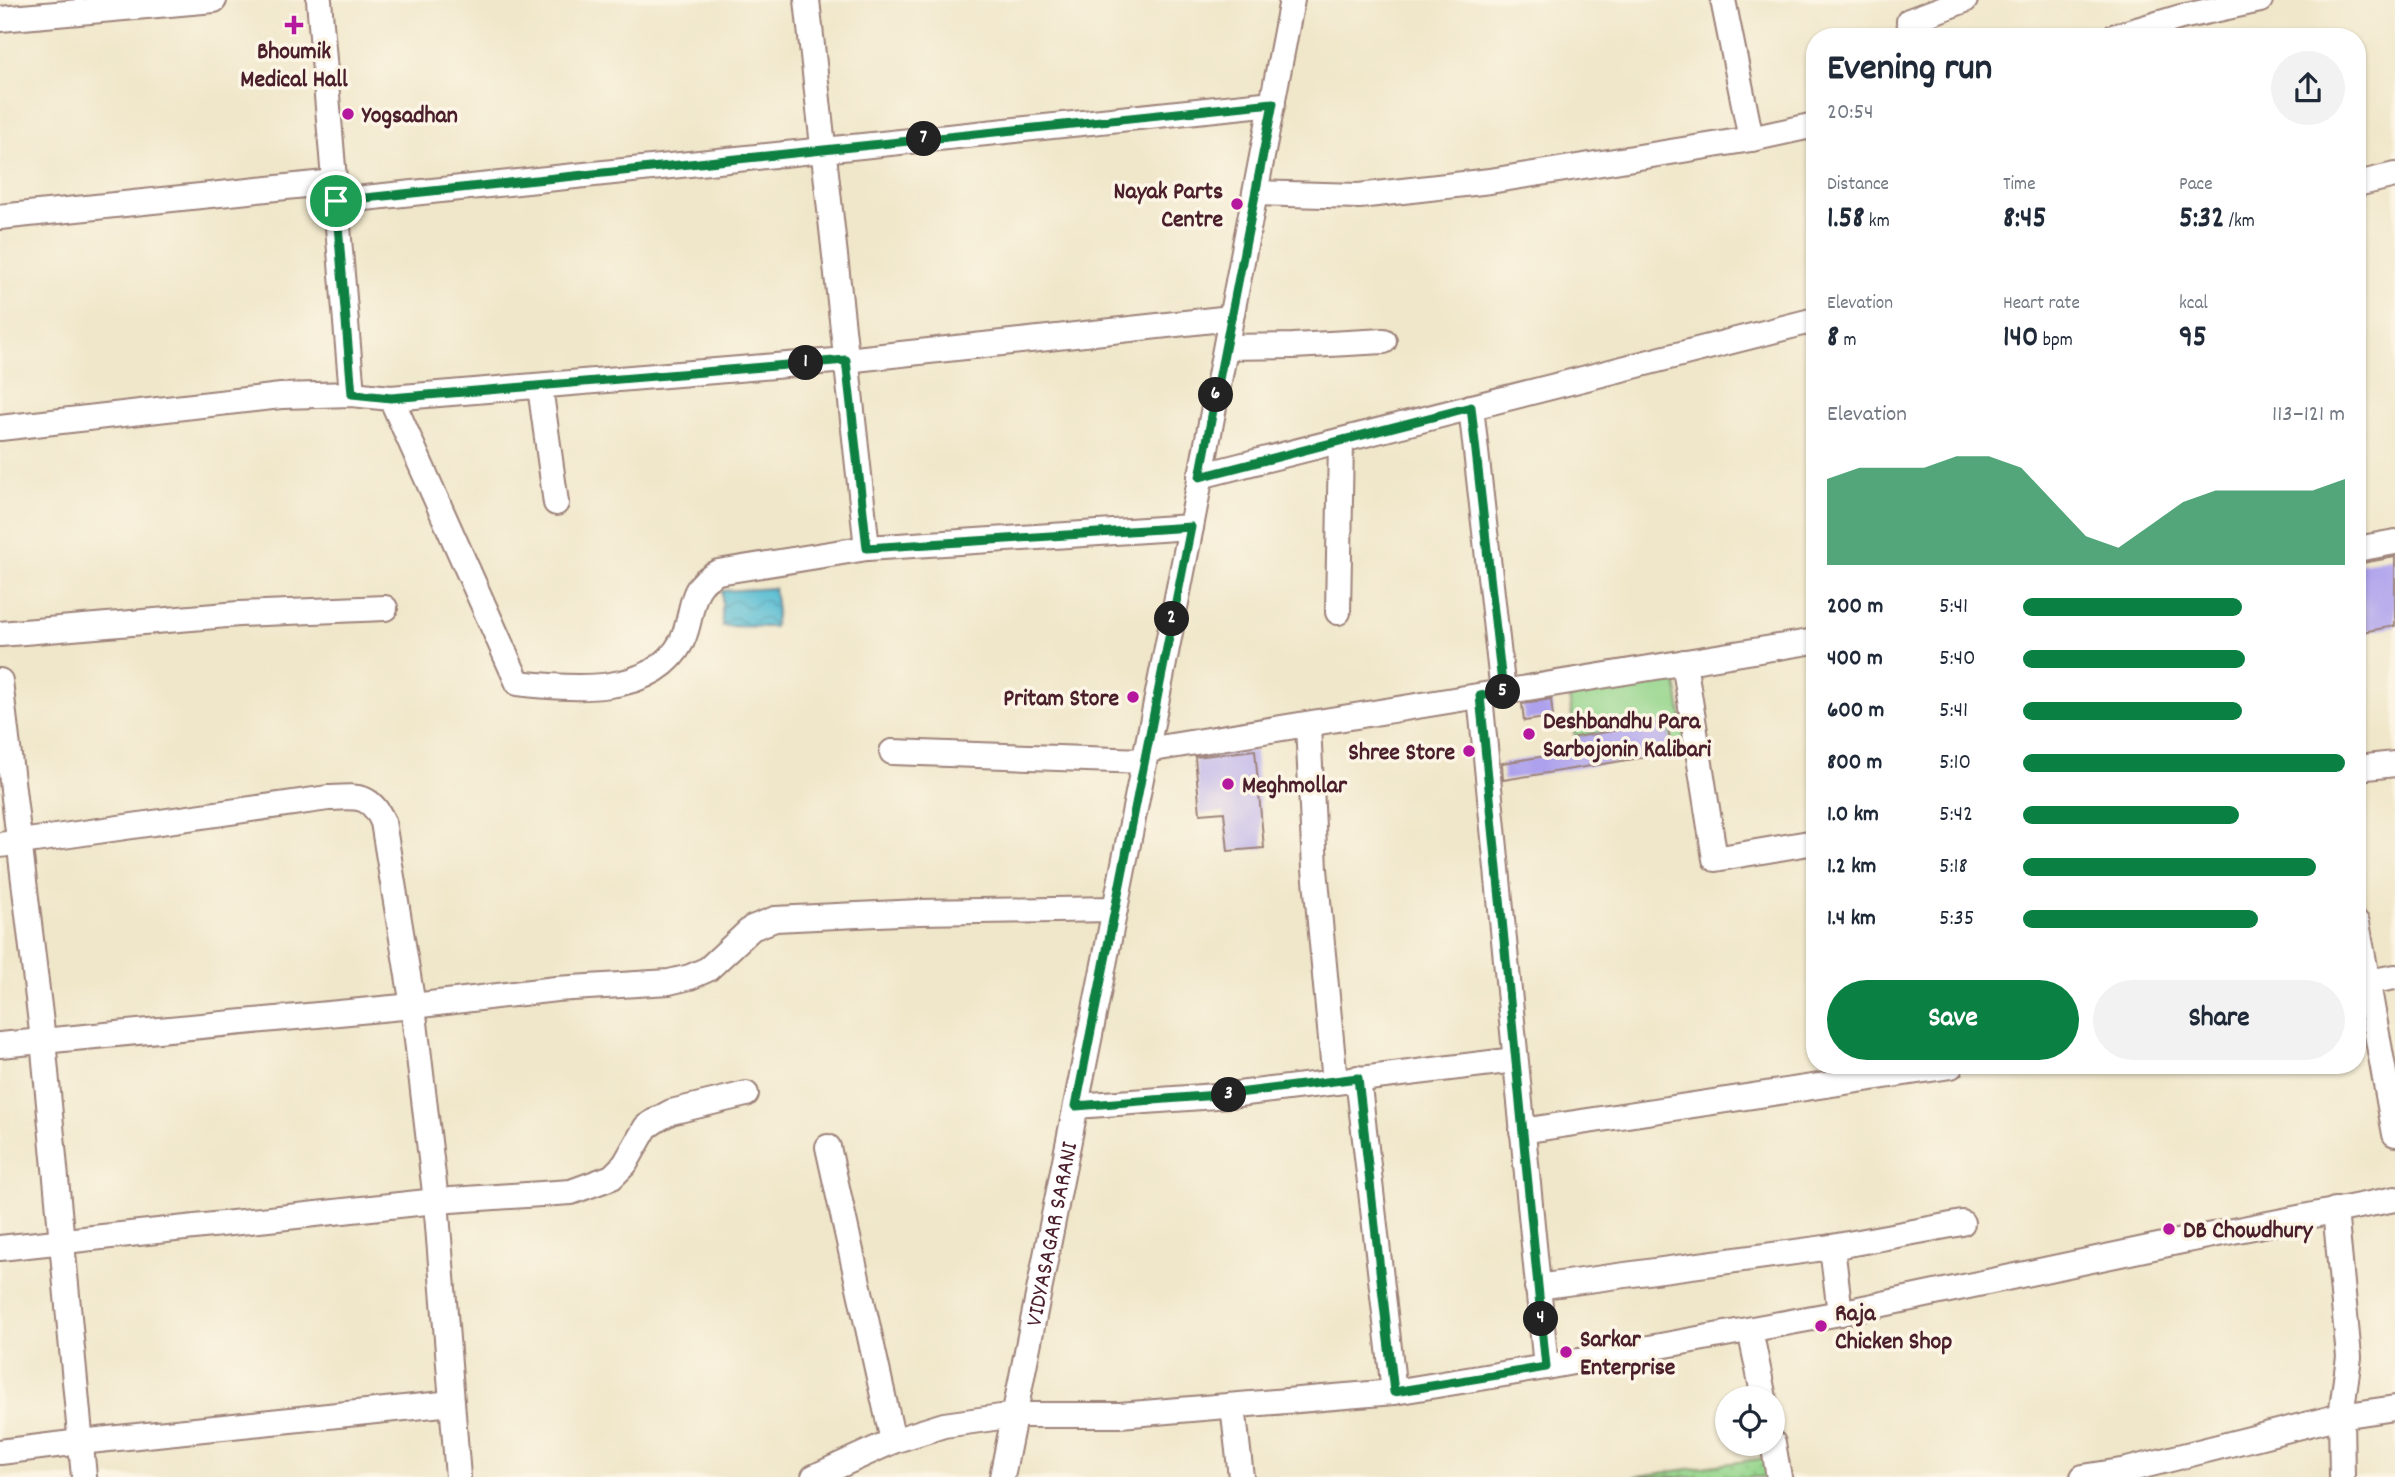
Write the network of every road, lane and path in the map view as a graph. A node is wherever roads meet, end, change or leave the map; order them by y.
1 (214, 0) edge
2 (319, 0) edge
3 (807, 0) edge
4 (1292, 0) edge
5 (1723, 0) edge
6 (1965, 0) edge
7 (2260, 0) edge
8 (0, 19) edge
9 (1909, 21) dead end
10 (2144, 28) edge
11 (1273, 103) junction
12 (1806, 127) edge
13 (1751, 139) junction
14 (823, 150) junction
15 (2395, 175) edge
16 (2366, 182) edge
17 (335, 191) junction
18 (1255, 193) junction
19 (0, 217) edge
20 (1231, 318) junction
21 (1806, 322) edge
22 (1384, 341) dead end
23 (1226, 347) junction
24 (846, 360) junction
25 (540, 387) junction
26 (352, 394) junction
27 (391, 398) junction
28 (1471, 407) junction
29 (0, 428) edge
30 (1341, 441) junction
31 (1200, 477) junction
32 (556, 503) dead end
33 (1191, 527) junction
34 (2395, 542) edge
35 (2366, 547) edge
36 (867, 548) junction
37 (385, 608) dead end
38 (1338, 612) dead end
39 (0, 634) edge
40 (1806, 642) edge
41 (1684, 662) junction
42 (0, 681) edge
43 (1492, 694) junction
44 (1308, 724) junction
45 (892, 752) dead end
46 (1146, 755) junction
47 (2395, 764) edge
48 (2366, 767) edge
49 (9, 844) edge
50 (1806, 844) edge
51 (1115, 909) junction
52 (2395, 977) edge
53 (2366, 982) edge
54 (2366, 992) edge
55 (413, 1006) junction
56 (2386, 1037) edge
57 (43, 1040) junction
58 (0, 1045) edge
59 (1515, 1060) junction
60 (1898, 1074) edge
61 (1347, 1080) junction
62 (746, 1094) dead end
63 (1076, 1106) junction
64 (1522, 1131) junction
65 (2395, 1134) edge
66 (828, 1147) dead end
67 (2395, 1199) edge
68 (436, 1201) junction
69 (2335, 1210) junction
70 (1962, 1223) dead end
71 (60, 1242) junction
72 (1832, 1247) junction
73 (0, 1248) edge
74 (1537, 1287) junction
75 (1840, 1314) junction
76 (1750, 1330) junction
77 (1546, 1367) junction
78 (1762, 1386) edge
79 (1394, 1392) junction
80 (452, 1403) junction
81 (1233, 1406) junction
82 (2395, 1408) edge
83 (1015, 1415) junction
84 (2341, 1416) junction
85 (893, 1441) junction
86 (80, 1442) junction
87 (0, 1452) edge
88 (1775, 1456) edge
89 (2127, 1473) edge
90 (84, 1477) edge
91 (458, 1477) edge
92 (814, 1477) edge
93 (1002, 1477) edge
94 (1241, 1477) edge
95 (1779, 1477) edge
96 (2083, 1477) edge
97 (2342, 1477) edge

1 - 8 street
2 - 17 street
3 - 14 street
4 - 11 street, VIDYASAGAR SARANI
5 - 13 street
6 - 9 street
7 - 10 street
11 - 14 street
11 - 18 street, VIDYASAGAR SARANI
12 - 13 street
13 - 18 street
14 - 17 street
14 - 24 street
15 - 16 street
17 - 19 street
17 - 26 street
18 - 20 street, VIDYASAGAR SARANI
20 - 23 street, VIDYASAGAR SARANI
20 - 24 street
21 - 28 street
22 - 23 street
23 - 31 street, VIDYASAGAR SARANI
24 - 25 street
24 - 36 street
25 - 27 street
25 - 32 street
26 - 27 street
26 - 29 street
27 - 36 street
28 - 30 street
28 - 43 street
30 - 31 street
30 - 38 street
31 - 33 street, VIDYASAGAR SARANI
33 - 36 street
33 - 46 street, VIDYASAGAR SARANI
34 - 35 street
37 - 39 street
40 - 41 street
41 - 43 street
41 - 50 street
42 - 49 street
43 - 44 street
43 - 59 street
44 - 46 street
44 - 61 street
45 - 46 street
46 - 51 street, VIDYASAGAR SARANI
47 - 48 street
49 - 55 street
49 - 57 street
51 - 55 street
51 - 63 street, VIDYASAGAR SARANI
52 - 53 street
54 - 56 street
55 - 57 street
55 - 68 street
56 - 65 street
57 - 58 street
57 - 71 street
59 - 61 street
59 - 64 street
60 - 64 street
61 - 63 street
61 - 79 street
62 - 68 street
63 - 83 street, VIDYASAGAR SARANI
64 - 74 street
66 - 85 street
67 - 69 street
68 - 71 street
68 - 80 street
69 - 75 street
69 - 84 street
70 - 72 street
71 - 73 street
71 - 86 street
72 - 74 street
72 - 75 street
74 - 77 street
75 - 76 street
76 - 77 street
76 - 78 street
77 - 79 street
79 - 81 street
80 - 86 street
80 - 91 street
81 - 83 street
81 - 94 street
82 - 84 street
83 - 85 street
83 - 93 street, VIDYASAGAR SARANI
84 - 89 street
84 - 97 street
85 - 92 street
86 - 87 street
86 - 90 street
88 - 95 street
89 - 96 street

